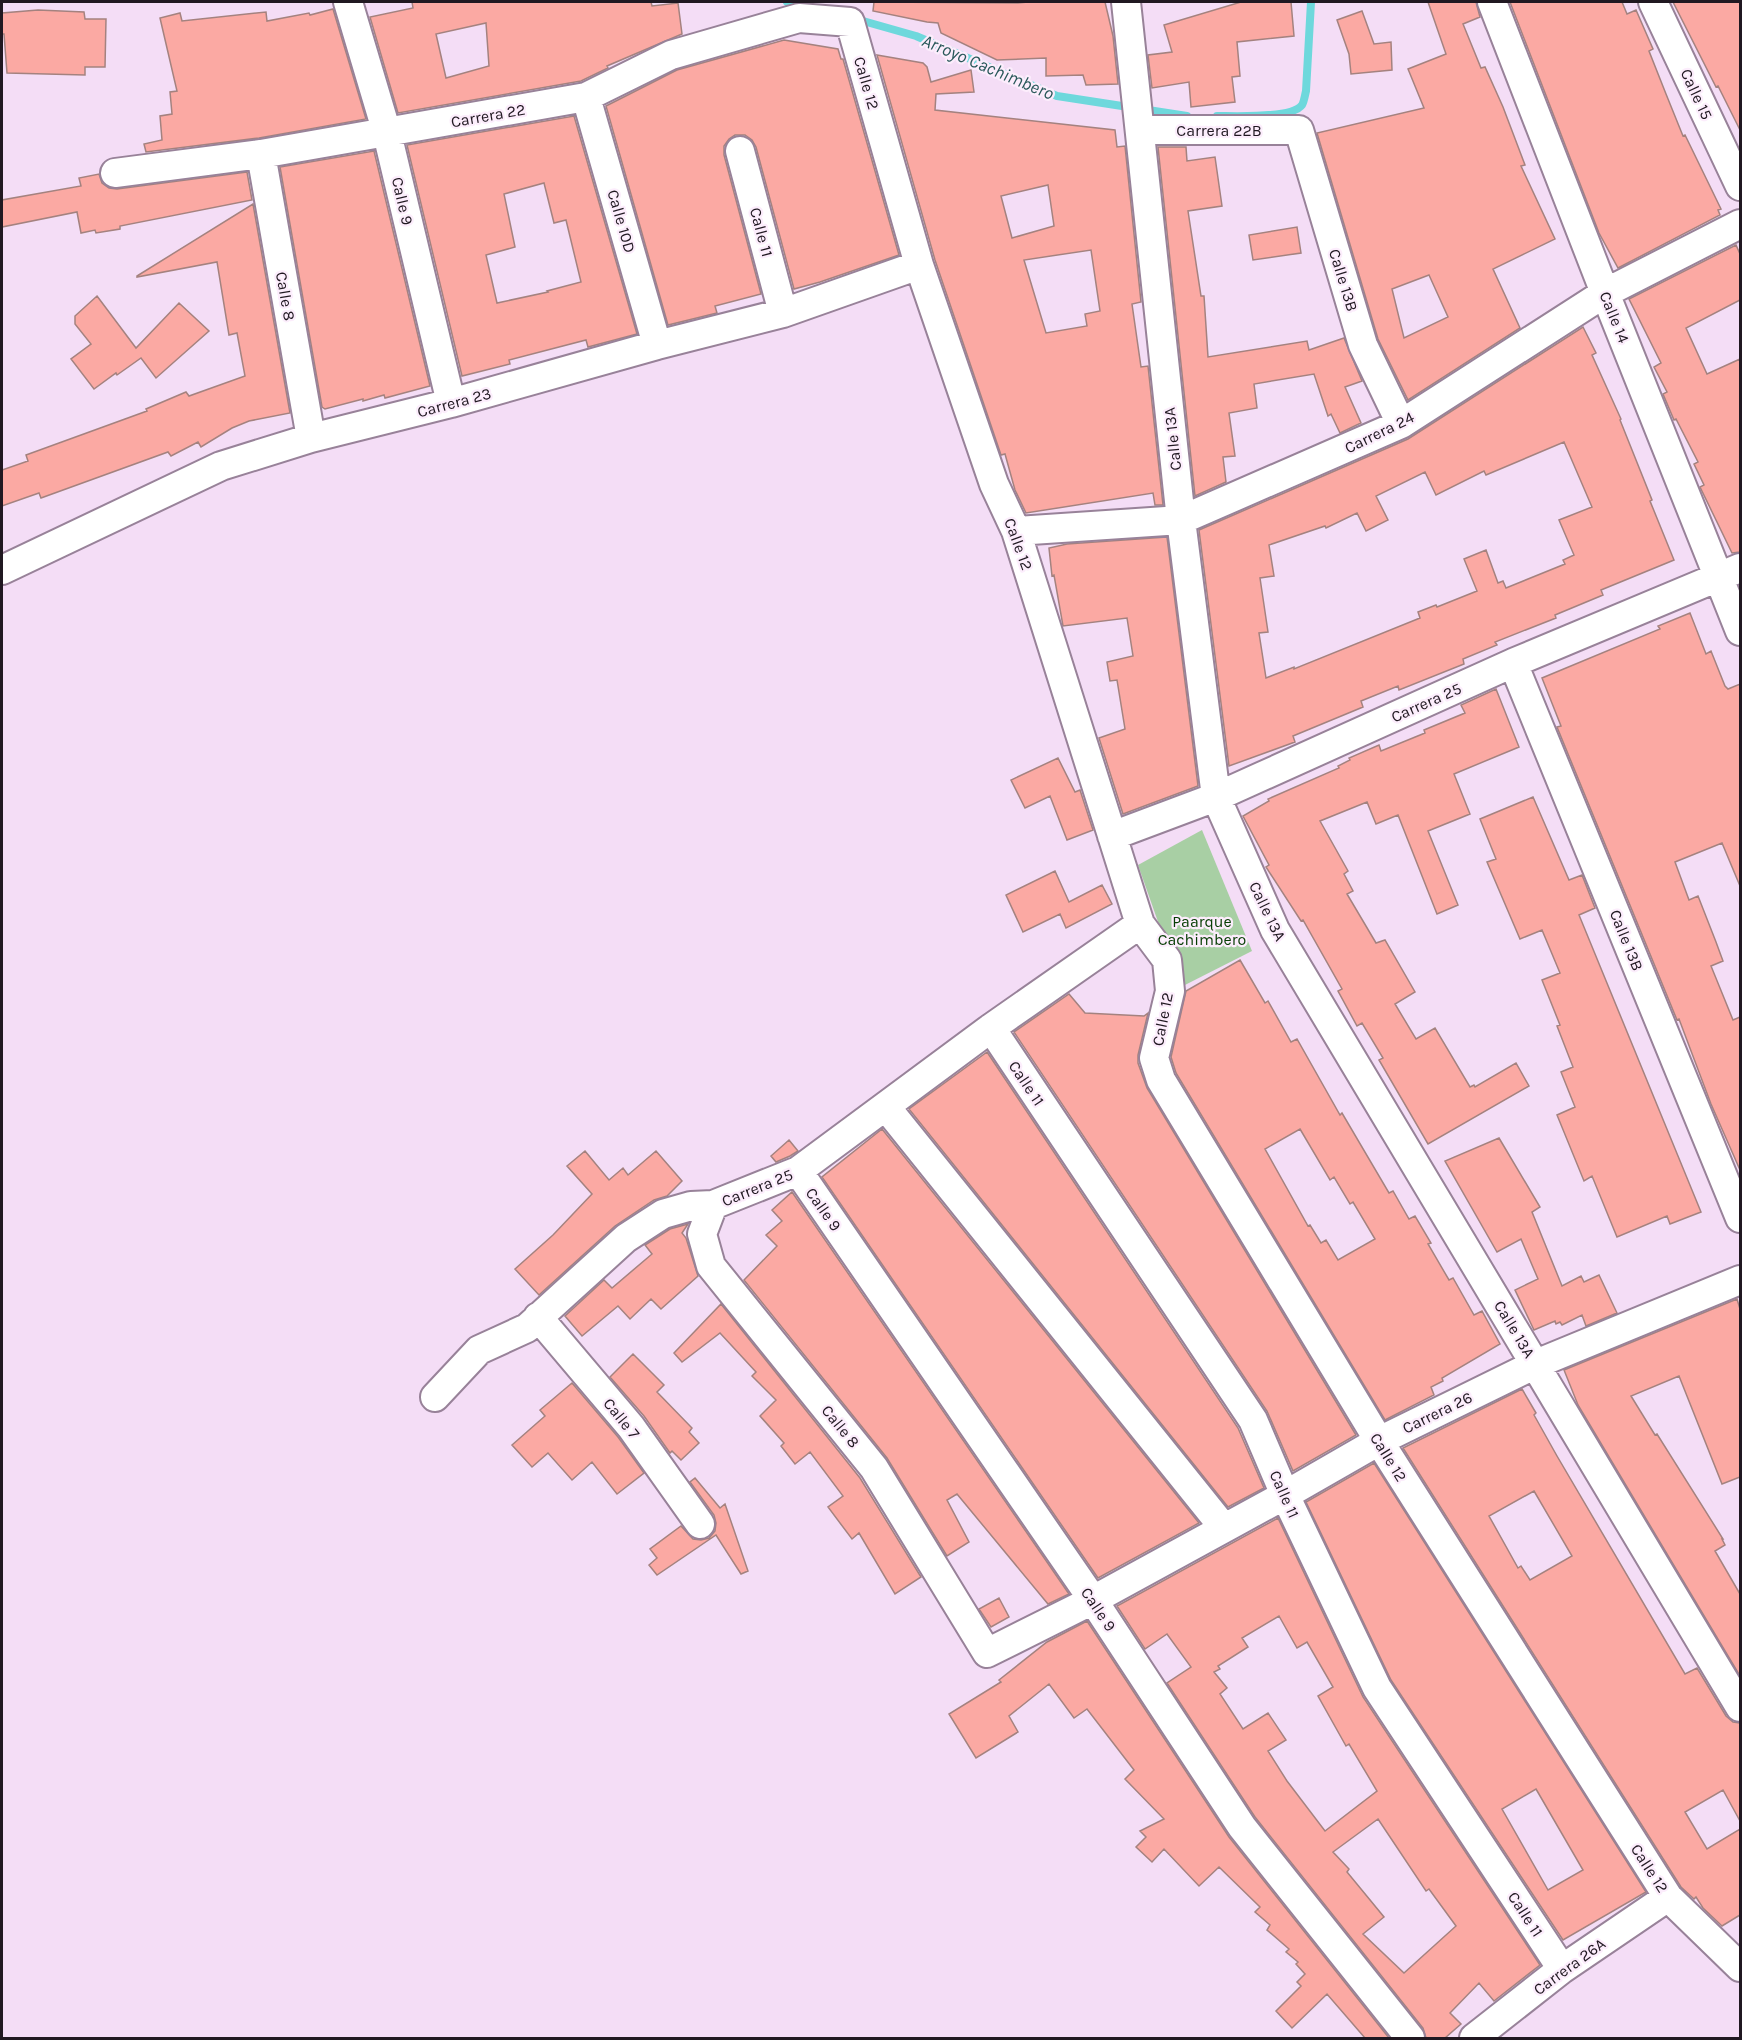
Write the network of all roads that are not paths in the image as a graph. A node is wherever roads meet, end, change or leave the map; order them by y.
1 (348, 2) edge
2 (1126, 2) edge
3 (1492, 2) edge
4 (1653, 2) edge
5 (850, 22) joint
6 (586, 97) junction
7 (1140, 130) junction
8 (1299, 130) joint
9 (387, 134) junction
10 (740, 151) dead end
11 (261, 154) junction
12 (115, 173) dead end
13 (1740, 186) edge
14 (1740, 224) edge
15 (919, 265) junction
16 (1605, 293) junction
17 (783, 313) junction
18 (657, 345) junction
19 (452, 403) junction
20 (1401, 424) junction
21 (311, 438) junction
22 (1181, 520) junction
23 (1016, 531) junction
24 (2, 570) edge
25 (1729, 573) edge
26 (1740, 631) edge
27 (1513, 663) junction
28 (1216, 797) junction
29 (1112, 836) junction
30 (1140, 924) junction
31 (991, 1028) junction
32 (886, 1107) junction
33 (798, 1171) junction
34 (712, 1205) junction
35 (1740, 1218) edge
36 (1740, 1281) edge
37 (538, 1317) junction
38 (1536, 1364) junction
39 (435, 1397) dead end
40 (1379, 1441) junction
41 (1285, 1495) junction
42 (700, 1524) dead end
43 (1224, 1528) junction
44 (1093, 1600) junction
45 (987, 1653) joint
46 (1740, 1707) edge
47 (1668, 1897) junction
48 (1740, 1967) edge
49 (1562, 1969) junction
50 (1410, 2038) edge
51 (1474, 2038) edge

1 - 9 street, Calle 9
2 - 7 street, Calle 13A
3 - 16 street, Calle 14
4 - 13 street, Calle 15
5 - 6 street, Carrera 22
5 - 15 street, Calle 12
6 - 9 street, Carrera 22
6 - 18 street, Calle 10D
7 - 8 street, Carrera 22B
7 - 22 street, Calle 13A
8 - 20 street, Calle 13B
9 - 11 street, Carrera 22
9 - 19 street, Calle 9
10 - 17 street, Calle 11
11 - 12 street, Carrera 22
11 - 21 street, Calle 8
14 - 16 street, Carrera 24
15 - 17 street, Carrera 23
15 - 23 street, Calle 12
16 - 20 street, Carrera 24
16 - 25 street, Calle 14
17 - 18 street, Carrera 23
18 - 19 street, Carrera 23
19 - 21 street, Carrera 23
20 - 22 street, Carrera 24
21 - 24 street, Carrera 23
22 - 23 street, Carrera 24
22 - 28 street, Calle 13A
23 - 29 street, Calle 12
25 - 26 street, Calle 14
25 - 27 street, Carrera 25
27 - 28 street, Carrera 25
27 - 35 street, Calle 13B
28 - 29 street, Carrera 25
28 - 38 street, Calle 13A
29 - 30 street, Calle 12
30 - 31 street, Carrera 25
30 - 40 street, Calle 12
31 - 32 street, Carrera 25
31 - 41 street, Calle 11
32 - 33 street, Carrera 25
32 - 43 street
33 - 34 street, Carrera 25
33 - 44 street, Calle 9
34 - 37 street, Carrera 25
34 - 45 street, Calle 8
36 - 38 street, Carrera 26
37 - 39 street, Carrera 25
37 - 42 street, Calle 7
38 - 40 street, Carrera 26
38 - 46 street, Calle 13A
40 - 41 street, Carrera 26
40 - 47 street, Calle 12
41 - 43 street, Carrera 26
41 - 49 street, Calle 11
43 - 44 street, Carrera 26
44 - 45 street, Carrera 26
44 - 50 street, Calle 9
47 - 48 street, Calle 12
47 - 49 street, Carrera 26A
49 - 51 street, Carrera 26A

